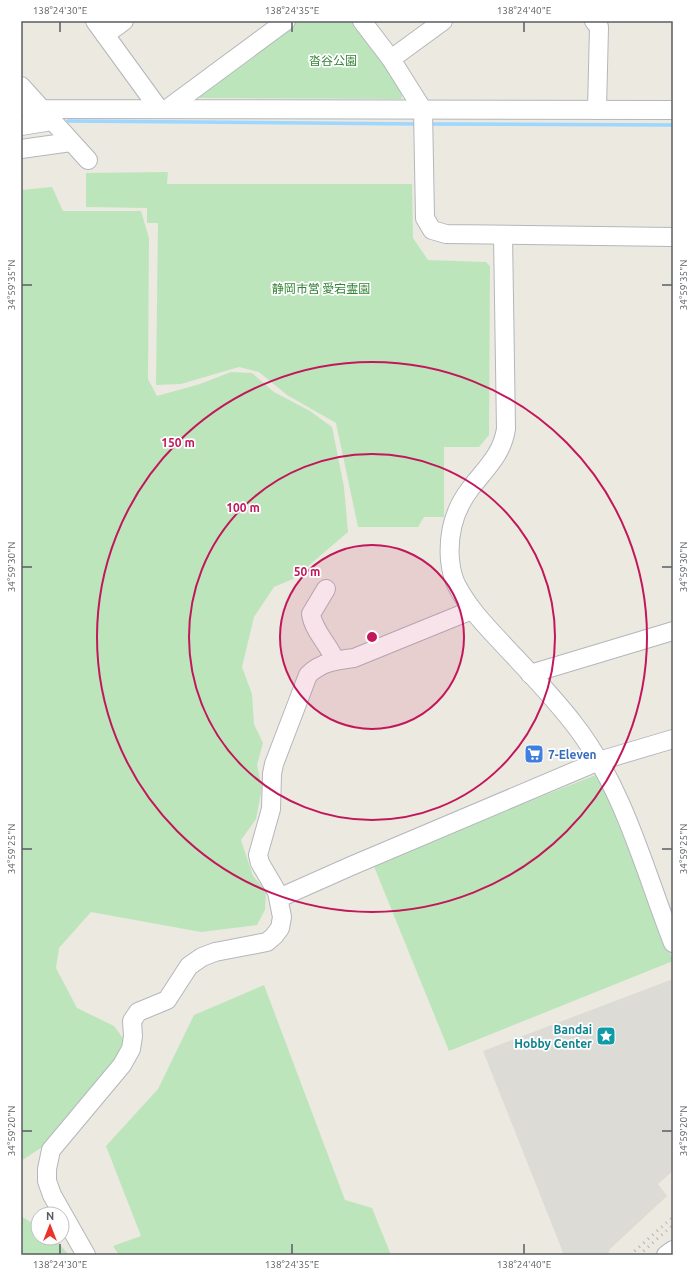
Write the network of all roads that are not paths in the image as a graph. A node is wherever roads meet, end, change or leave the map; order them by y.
1 (124, 21) edge
2 (286, 21) edge
3 (362, 21) edge
4 (443, 21) edge
5 (600, 23) edge
6 (100, 28) edge
7 (391, 59) junction
8 (21, 86) edge
9 (21, 105) edge
10 (163, 109) junction
11 (597, 110) junction
12 (673, 110) edge
13 (47, 115) junction
14 (423, 119) junction
15 (21, 126) edge
16 (71, 142) junction
17 (21, 149) edge
18 (88, 160) dead end
19 (504, 235) junction
20 (673, 237) edge
21 (326, 589) dead end
22 (472, 610) junction
23 (673, 631) edge
24 (335, 660) junction
25 (530, 674) junction
26 (673, 739) edge
27 (599, 761) junction
28 (279, 898) junction
29 (671, 932) edge
30 (673, 1250) edge
31 (86, 1255) edge
32 (666, 1255) edge

1 - 6 street
2 - 10 street
3 - 7 street
4 - 7 street
5 - 11 street
6 - 10 street
7 - 14 street
8 - 13 street
9 - 13 street
10 - 13 street
10 - 14 street
11 - 12 street
11 - 14 street
13 - 15 street
13 - 16 street
14 - 19 street
16 - 17 street
16 - 18 street
19 - 20 street
19 - 22 street
21 - 24 street
22 - 24 street
22 - 25 street
23 - 25 street
24 - 28 street
25 - 27 street
26 - 27 street
27 - 28 street
27 - 29 street
28 - 31 street
30 - 32 street

